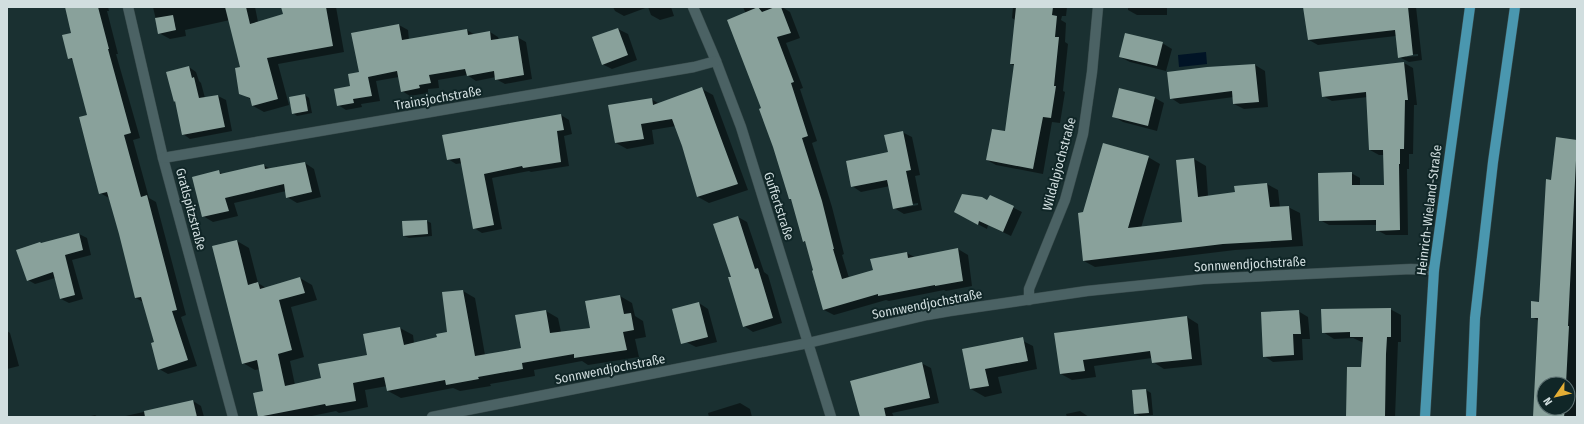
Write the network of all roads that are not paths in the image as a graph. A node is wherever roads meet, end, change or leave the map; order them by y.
1 (128, 7) edge
2 (693, 7) edge
3 (1098, 7) edge
4 (1470, 7) edge
5 (1515, 7) edge
6 (716, 61) junction
7 (163, 158) junction
8 (1434, 270) junction
9 (1028, 300) junction
10 (808, 343) junction
11 (233, 417) edge
12 (432, 417) edge
13 (830, 417) edge
14 (1425, 417) edge
15 (1471, 417) edge

1 - 7 street, Gratlspitzstraße
2 - 6 street, Guffertstraße
3 - 9 street, Wildalpjochstraße
4 - 8 main road, Heinrich-Wieland-Straße
5 - 15 main road
6 - 7 street, Trainsjochstraße
6 - 10 street, Guffertstraße
7 - 11 street, Gratlspitzstraße
8 - 9 street, Sonnwendjochstraße
8 - 14 main road, Heinrich-Wieland-Straße
9 - 10 street, Sonnwendjochstraße
10 - 12 street, Sonnwendjochstraße
10 - 13 street, Guffertstraße

